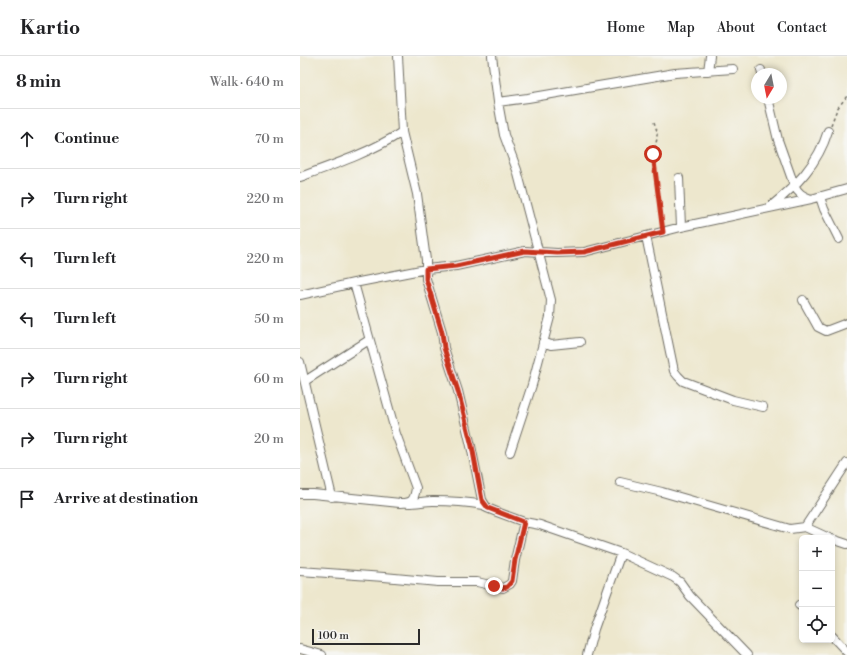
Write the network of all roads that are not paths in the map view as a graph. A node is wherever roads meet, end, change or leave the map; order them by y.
1 (398, 56) edge
2 (492, 56) edge
3 (710, 56) edge
4 (733, 69) dead end
5 (708, 71) junction
6 (498, 102) junction
7 (769, 104) edge
8 (828, 131) road end
9 (402, 132) junction
10 (300, 177) edge
11 (678, 178) dead end
12 (794, 185) junction
13 (847, 189) edge
14 (820, 197) junction
15 (811, 199) junction
16 (768, 209) junction
17 (681, 227) junction
18 (646, 236) junction
19 (839, 239) dead end
20 (538, 251) junction
21 (426, 269) junction
22 (354, 283) junction
23 (300, 295) edge
24 (803, 300) dead end
25 (847, 323) edge
26 (369, 340) junction
27 (543, 342) junction
28 (580, 342) dead end
29 (300, 362) edge
30 (305, 381) junction
31 (763, 407) dead end
32 (510, 452) dead end
33 (847, 463) edge
34 (620, 482) dead end
35 (300, 494) edge
36 (332, 497) junction
37 (408, 503) junction
38 (484, 505) junction
39 (524, 522) junction
40 (805, 527) junction
41 (822, 535) edge
42 (835, 540) edge
43 (847, 544) edge
44 (621, 553) junction
45 (300, 570) edge
46 (835, 639) edge
47 (300, 649) edge
48 (847, 652) edge
49 (322, 655) edge
50 (587, 655) edge
51 (747, 655) edge

1 - 9 street
2 - 6 street
3 - 5 street
4 - 5 street
5 - 6 street
6 - 20 street
7 - 12 street
8 - 12 street
9 - 10 street
9 - 21 street
11 - 17 street
12 - 15 street
12 - 16 street
13 - 14 street
14 - 15 street
14 - 19 street
15 - 16 street
16 - 17 street
17 - 18 street
18 - 20 street
18 - 31 street
20 - 21 street
20 - 27 street
21 - 22 street
21 - 38 street
22 - 23 street
22 - 26 street
24 - 25 street
26 - 30 street
26 - 37 street
27 - 28 street
27 - 32 street
29 - 30 street
30 - 36 street
33 - 40 street
34 - 40 street
35 - 36 street
36 - 37 street
37 - 38 street
38 - 39 street
39 - 44 street
39 - 45 street
40 - 41 street
42 - 43 street
44 - 50 street
44 - 51 street
46 - 48 street
47 - 49 street

